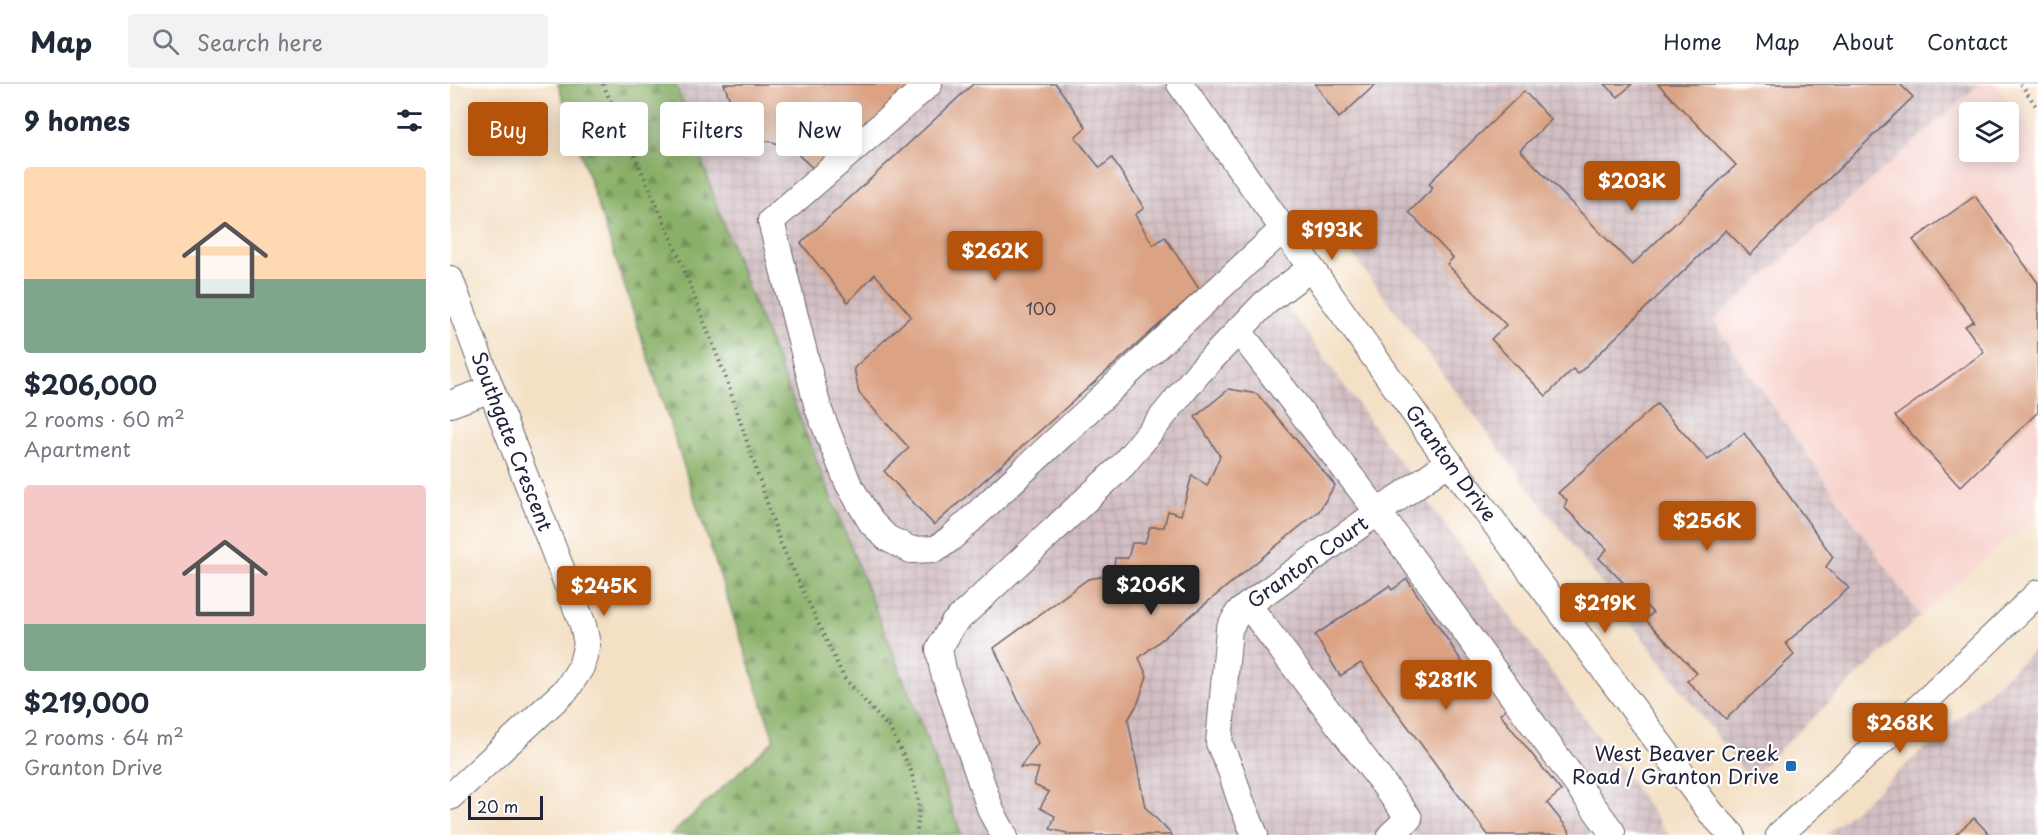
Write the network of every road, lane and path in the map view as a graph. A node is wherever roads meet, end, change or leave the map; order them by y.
1 (603, 84) edge
2 (929, 84) edge
3 (1180, 84) edge
4 (2021, 84) edge
5 (2038, 109) edge
6 (1283, 228) junction
7 (1311, 268) junction
8 (450, 279) edge
9 (1238, 330) junction
10 (491, 389) junction
11 (450, 404) edge
12 (1449, 462) junction
13 (1378, 512) junction
14 (2038, 593) edge
15 (1248, 605) junction
16 (450, 797) edge
17 (917, 835) edge
18 (1004, 835) edge
19 (1256, 835) edge
20 (1391, 835) edge
21 (1611, 835) edge
22 (1732, 835) edge
23 (1779, 835) edge

1 - 17 path
2 - 6 street
3 - 6 street, Granton Drive
4 - 5 path
6 - 7 street, Granton Drive
7 - 9 street
7 - 12 street, Granton Drive
8 - 10 street, Southgate Crescent
9 - 13 street
9 - 18 street
10 - 11 street
10 - 16 street, Southgate Crescent
12 - 13 street, Granton Court
12 - 22 street, Granton Drive
13 - 15 street, Granton Court
13 - 21 street
14 - 23 street
15 - 19 street, Granton Court
15 - 20 street

